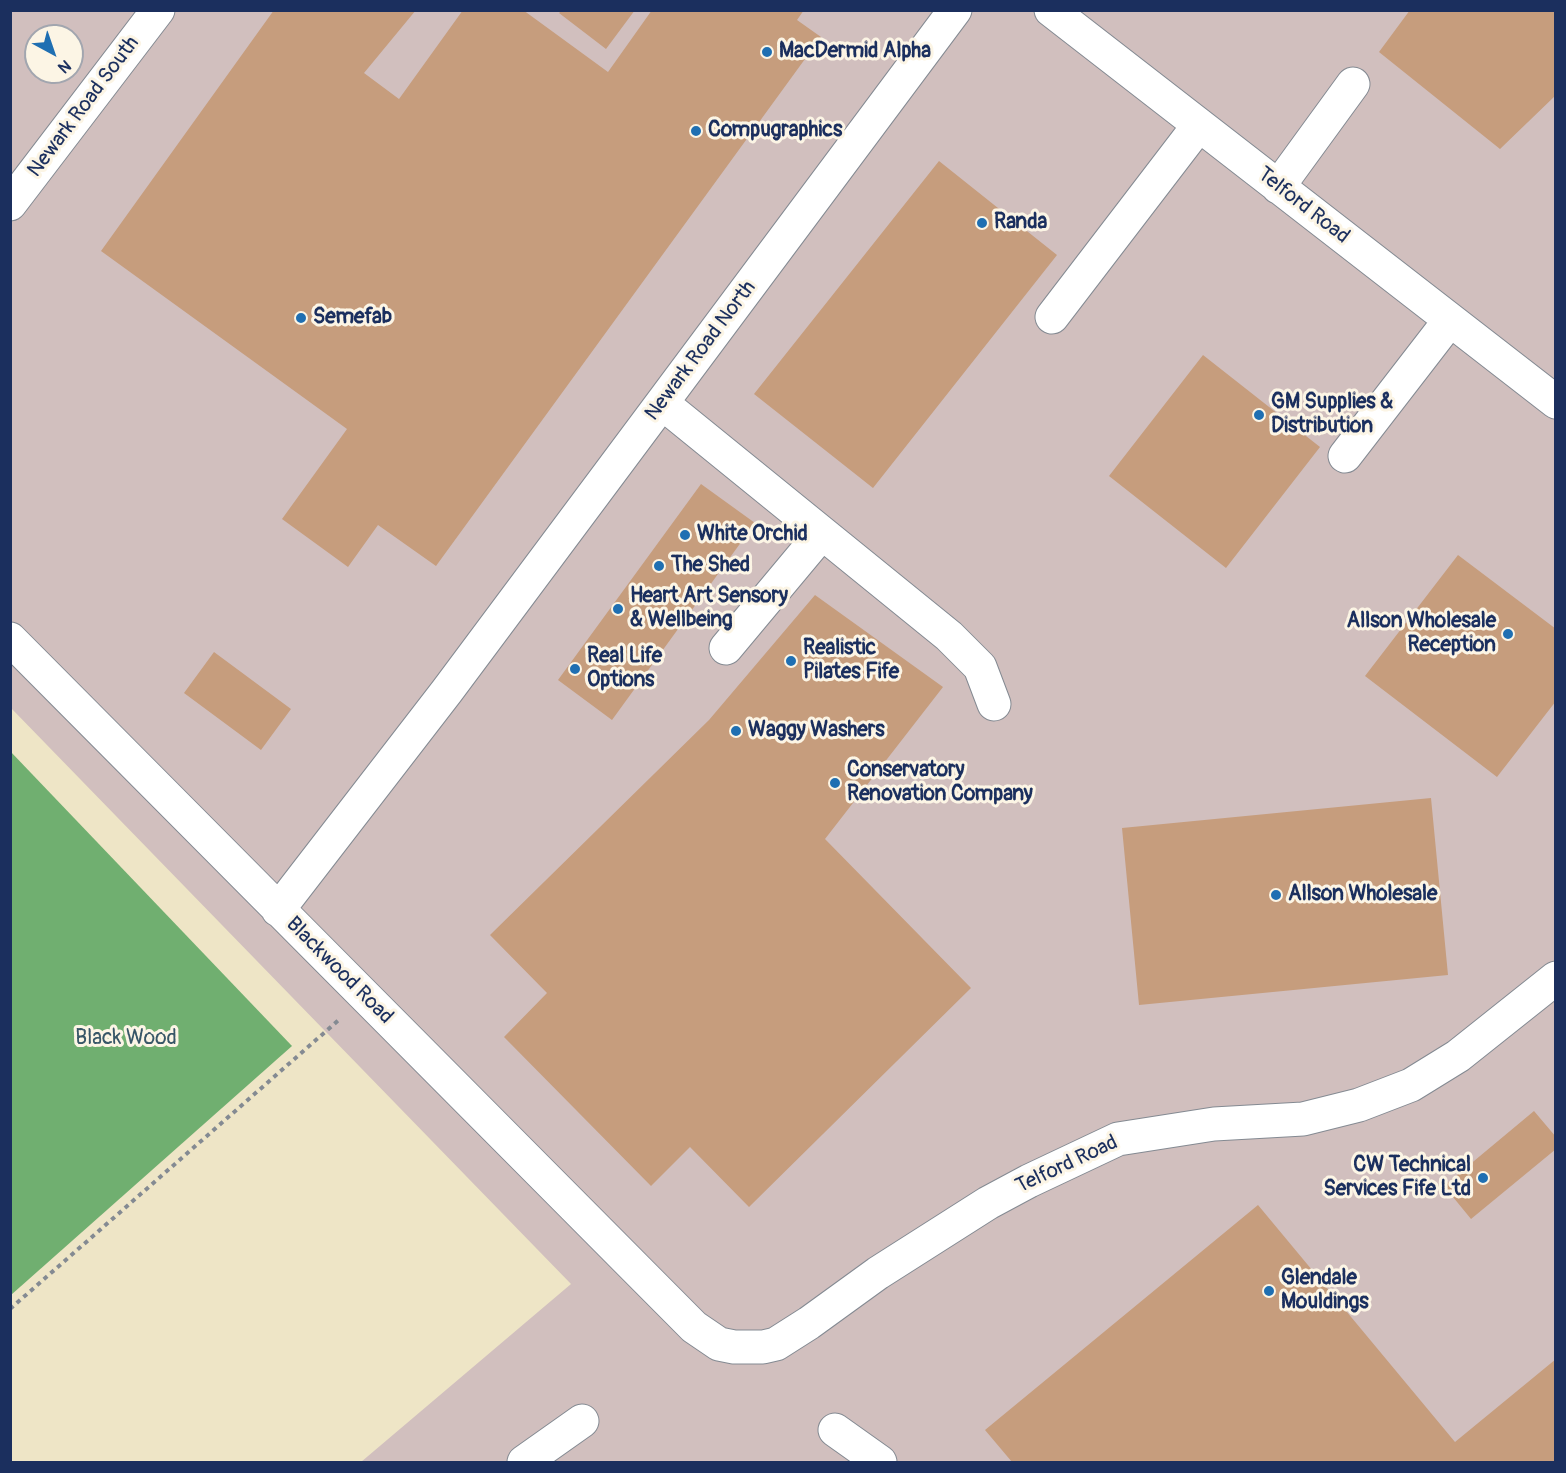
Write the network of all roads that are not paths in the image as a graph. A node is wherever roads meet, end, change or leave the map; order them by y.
1 (955, 10) edge
2 (1051, 10) edge
3 (151, 13) edge
4 (1353, 84) dead end
5 (1199, 125) junction
6 (1278, 187) junction
7 (10, 204) edge
8 (1052, 318) dead end
9 (1449, 320) junction
10 (1556, 402) edge
11 (662, 403) junction
12 (1345, 456) dead end
13 (822, 533) junction
14 (10, 639) edge
15 (726, 648) dead end
16 (994, 704) dead end
17 (278, 910) junction
18 (1556, 978) edge
19 (670, 1301) joint
20 (582, 1421) dead end
21 (836, 1430) dead end
22 (524, 1462) edge
23 (880, 1462) edge

1 - 11 street, Newark Road North
2 - 5 street, Telford Road
3 - 7 street, Newark Road South
4 - 6 street
5 - 6 street, Telford Road
5 - 8 street
6 - 9 street, Telford Road
9 - 10 street, Telford Road
9 - 12 street
11 - 13 street
11 - 17 street, Newark Road North
13 - 15 street
13 - 16 street
14 - 17 street, Blackwood Road
17 - 19 street, Blackwood Road
18 - 19 street, Telford Road
20 - 22 street
21 - 23 street

